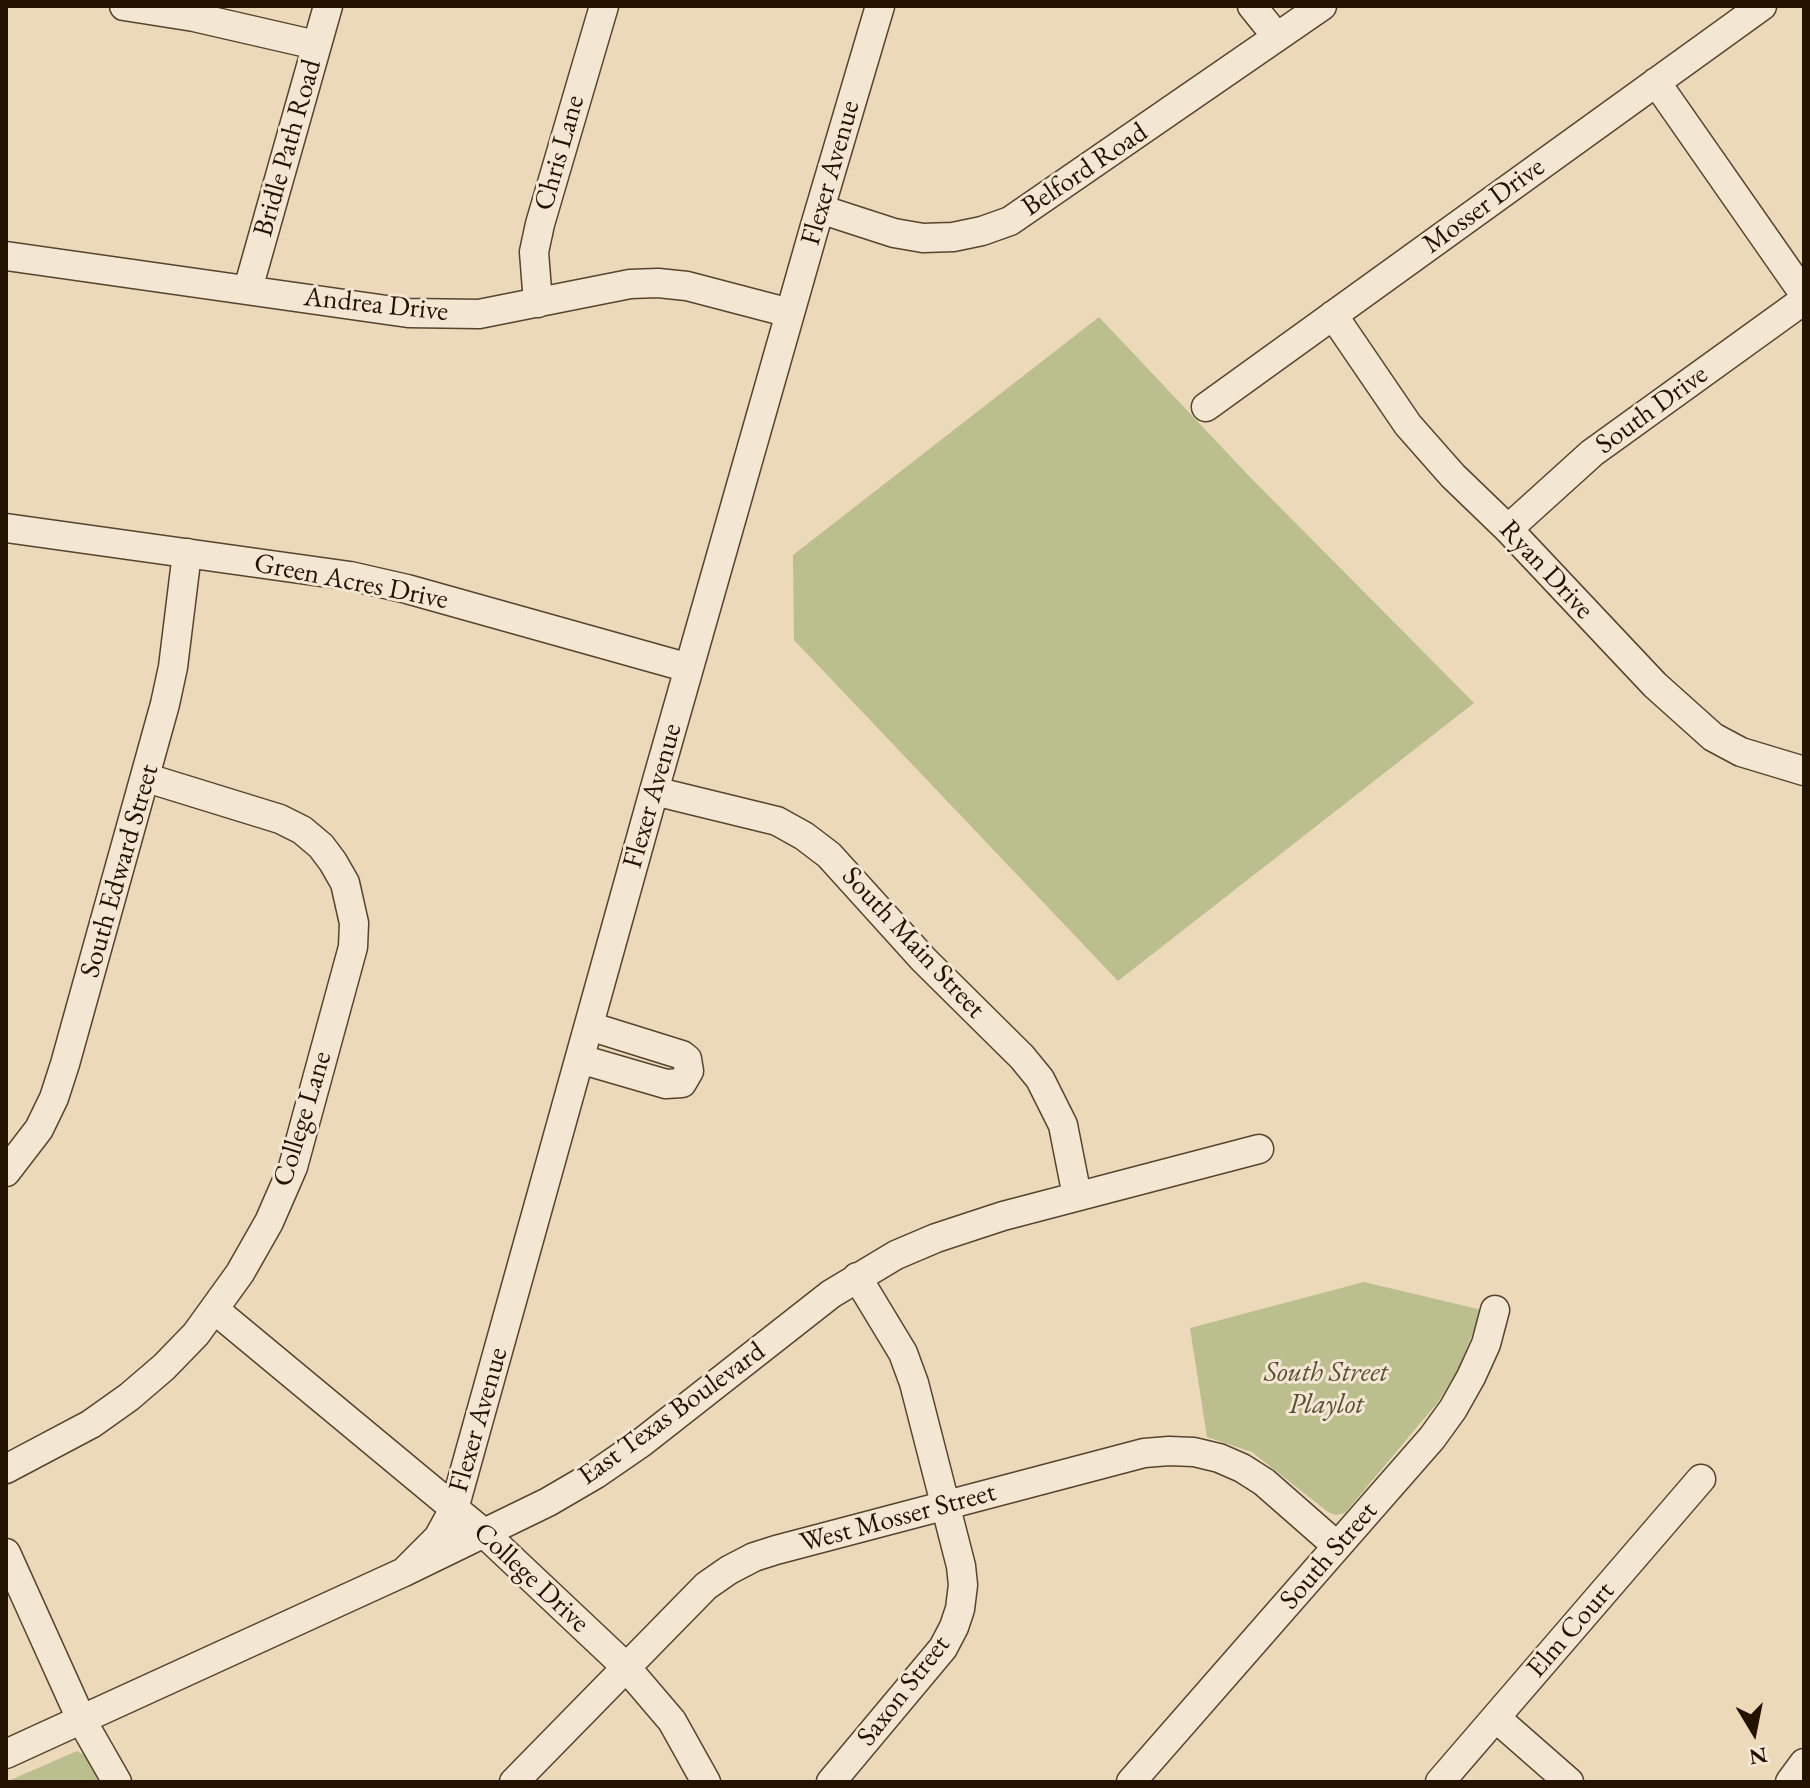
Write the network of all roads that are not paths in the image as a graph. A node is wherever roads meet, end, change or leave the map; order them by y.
1 (124, 6) edge
2 (328, 6) edge
3 (604, 6) edge
4 (880, 6) edge
5 (1252, 6) edge
6 (1322, 6) edge
7 (1762, 6) edge
8 (1277, 37) junction
9 (316, 45) junction
10 (1656, 82) junction
11 (820, 209) junction
12 (6, 256) edge
13 (248, 289) junction
14 (1804, 294) edge
15 (1804, 300) edge
16 (538, 303) junction
17 (790, 313) junction
18 (1333, 315) junction
19 (1206, 407) dead end
20 (6, 528) edge
21 (1508, 529) junction
22 (187, 553) junction
23 (689, 668) junction
24 (1804, 771) edge
25 (147, 778) junction
26 (654, 791) junction
27 (589, 1026) junction
28 (580, 1059) junction
29 (1259, 1149) dead end
30 (6, 1172) edge
31 (1077, 1196) junction
32 (857, 1277) junction
33 (215, 1310) junction
34 (1495, 1310) dead end
35 (6, 1469) edge
36 (1701, 1479) dead end
37 (946, 1506) junction
38 (454, 1509) junction
39 (485, 1534) junction
40 (1337, 1546) junction
41 (6, 1553) edge
42 (404, 1572) junction
43 (625, 1666) junction
44 (1496, 1718) junction
45 (81, 1719) junction
46 (6, 1754) edge
47 (1804, 1763) edge
48 (117, 1782) edge
49 (514, 1782) edge
50 (706, 1782) edge
51 (831, 1782) edge
52 (1131, 1782) edge
53 (1440, 1782) edge
54 (1569, 1782) edge
55 (1790, 1782) edge

1 - 9 street
2 - 9 street, Bridle Path Road
3 - 16 street, Chris Lane
4 - 11 street, Flexer Avenue
5 - 8 street
6 - 8 street, Belford Road
7 - 10 street, Mosser Drive
8 - 11 street, Belford Road
9 - 13 street, Bridle Path Road
10 - 14 street
10 - 18 street, Mosser Drive
11 - 17 street, Flexer Avenue
12 - 13 street, Andrea Drive
13 - 16 street, Andrea Drive
15 - 21 street, South Drive
16 - 17 street, Andrea Drive
17 - 23 street, Flexer Avenue
18 - 19 street, Mosser Drive
18 - 21 street, Ryan Drive
20 - 22 street, Green Acres Drive
21 - 24 street, Ryan Drive
22 - 23 street, Green Acres Drive
22 - 25 street, South Edward Street
23 - 26 street, Flexer Avenue
25 - 30 street, South Edward Street
25 - 33 street, College Lane
26 - 27 street, Flexer Avenue
26 - 31 street, South Main Street
27 - 28 street, Flexer Avenue
27 - 28 street
28 - 38 street, Flexer Avenue
29 - 31 street, East Texas Boulevard
31 - 32 street, East Texas Boulevard
32 - 37 street, Saxon Street
32 - 39 street, East Texas Boulevard
33 - 35 street, College Lane
33 - 38 street, College Drive
34 - 40 street, South Street
36 - 44 street, Elm Court
37 - 40 street, West Mosser Street
37 - 43 street, West Mosser Street
37 - 51 street, Saxon Street
38 - 39 street, College Drive
38 - 42 street, Flexer Avenue
39 - 42 street, East Texas Boulevard
39 - 43 street, College Drive
40 - 52 street, South Street
41 - 45 street
42 - 45 street, East Texas Boulevard
43 - 49 street, West Mosser Street
43 - 50 street, College Drive
44 - 53 street, Elm Court
44 - 54 street
45 - 46 street, East Texas Boulevard
45 - 48 street
47 - 55 street

